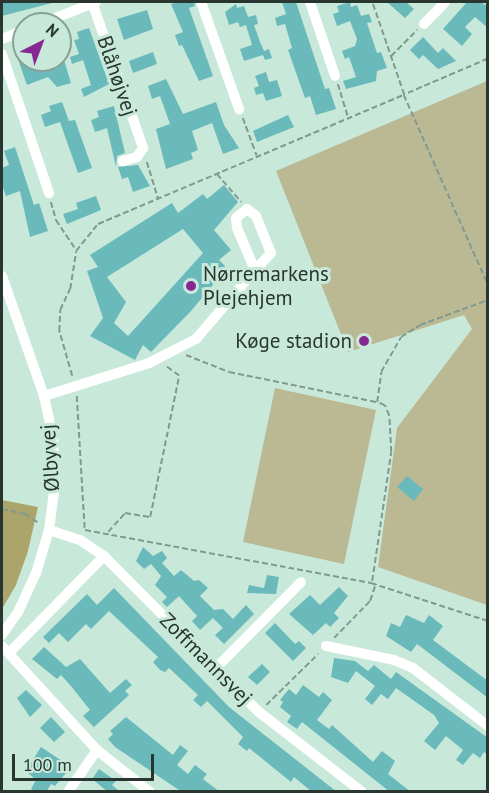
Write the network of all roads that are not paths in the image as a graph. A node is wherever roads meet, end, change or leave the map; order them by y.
1 (93, 2) edge
2 (201, 2) edge
3 (310, 2) edge
4 (445, 2) edge
5 (69, 12) edge
6 (424, 24) road end
7 (2, 54) edge
8 (335, 76) road end
9 (239, 109) road end
10 (123, 161) dead end
11 (49, 193) road end
12 (255, 270) junction
13 (2, 276) edge
14 (44, 396) junction
15 (43, 529) junction
16 (104, 556) junction
17 (301, 582) dead end
18 (2, 635) edge
19 (326, 646) dead end
20 (6, 649) edge
21 (215, 669) junction
22 (488, 726) edge
23 (97, 750) junction
24 (68, 792) edge
25 (150, 792) edge
26 (362, 792) edge

1 - 5 street
1 - 10 street, Blåhøjvej
2 - 9 street
3 - 8 street
4 - 6 street
7 - 11 street
12 - 12 street
12 - 14 street
13 - 14 street, Ølbyvej
14 - 15 street, Ølbyvej
15 - 16 street, Zoffmannsvej
15 - 18 street, Ølbyvej
16 - 20 street
16 - 21 street, Zoffmannsvej
17 - 21 street
19 - 22 street
20 - 23 street
21 - 26 street, Zoffmannsvej
23 - 24 street
23 - 25 street

